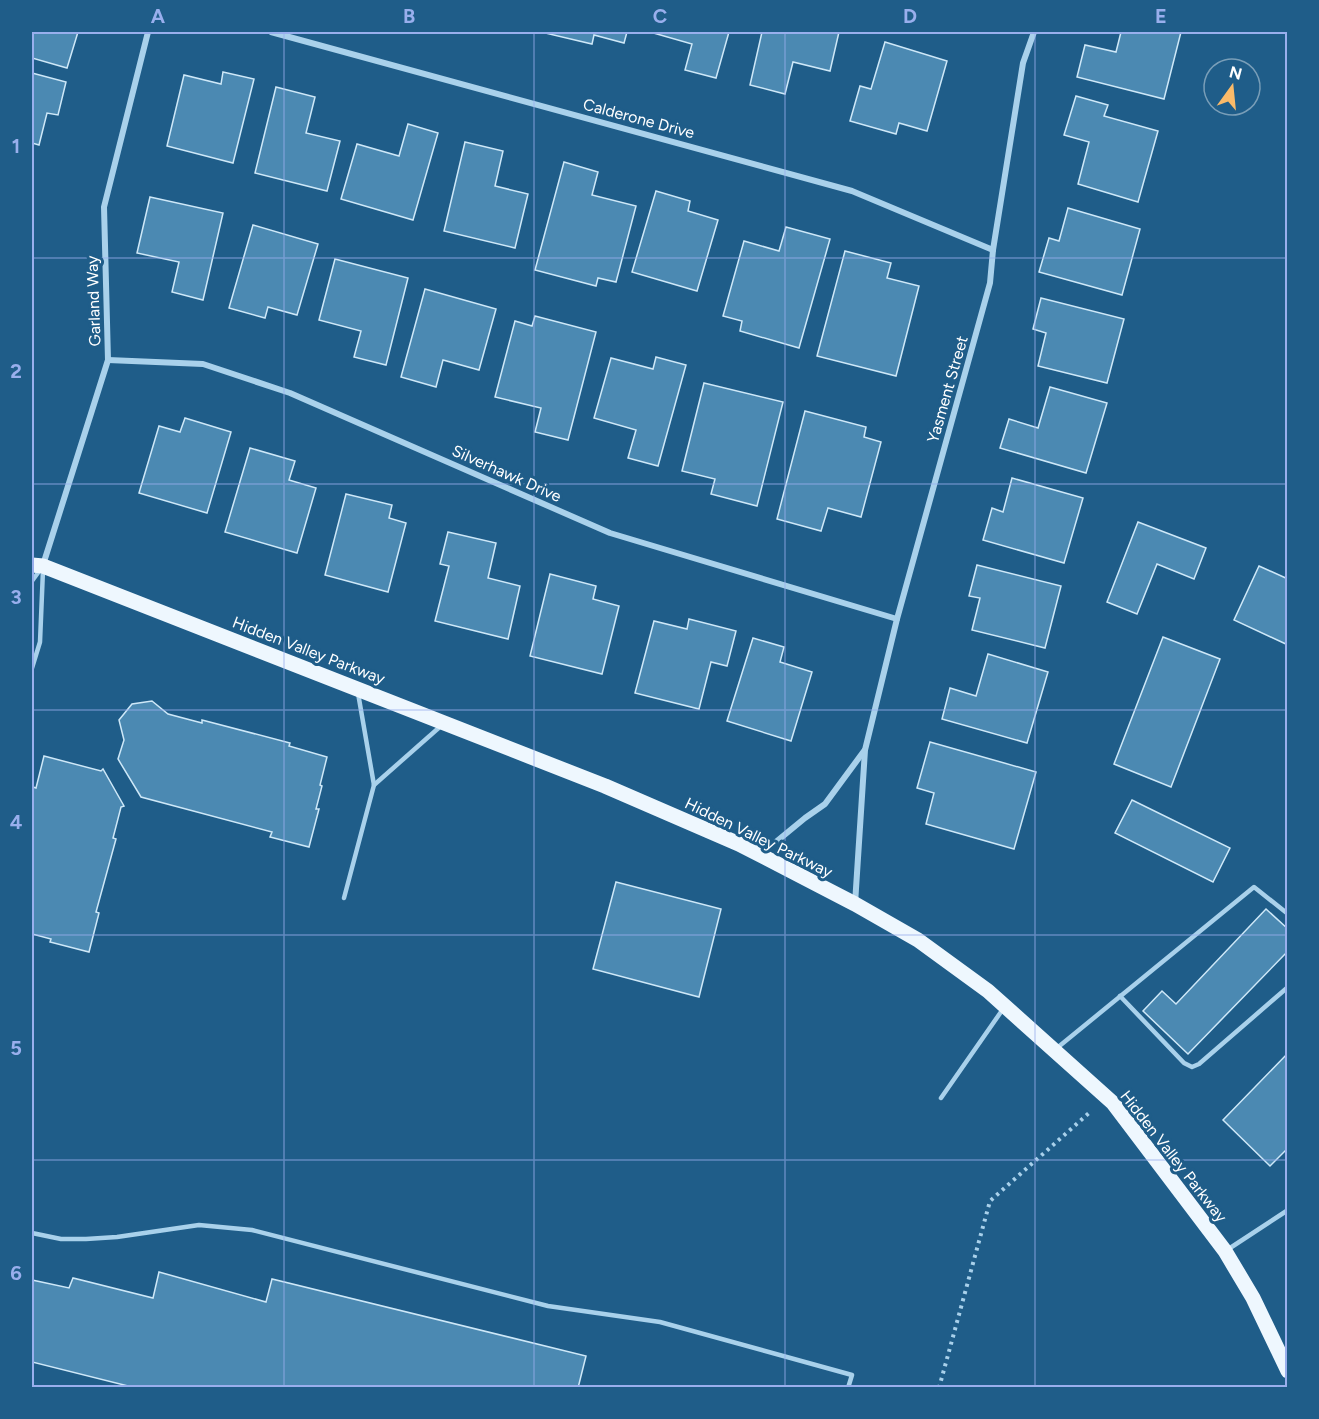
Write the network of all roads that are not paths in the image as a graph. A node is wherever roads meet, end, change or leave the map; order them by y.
1 (148, 32) edge
2 (272, 32) edge
3 (1034, 32) edge
4 (993, 250) junction
5 (108, 360) junction
6 (32, 554) edge
7 (37, 566) edge
8 (32, 581) edge
9 (897, 619) junction
10 (32, 668) edge
11 (357, 688) junction
12 (445, 723) junction
13 (865, 750) junction
14 (374, 785) junction
15 (759, 855) junction
16 (344, 898) dead end
17 (855, 904) junction
18 (1287, 914) edge
19 (1287, 987) edge
20 (1120, 996) junction
21 (1005, 1007) junction
22 (1054, 1050) junction
23 (941, 1098) dead end
24 (1287, 1210) edge
25 (32, 1233) edge
26 (1225, 1251) junction
27 (1287, 1371) edge
28 (848, 1388) edge

1 - 5 street, Garland Way
2 - 4 street, Calderone Drive
3 - 4 street, Yasment Street
4 - 9 street, Yasment Street
5 - 7 street, Garland Way
5 - 9 street, Silverhawk Drive
6 - 7 main road, Hidden Valley Parkway
7 - 8 lane
7 - 10 lane
7 - 11 main road, Hidden Valley Parkway
9 - 13 street, Yasment Street
11 - 12 main road, Hidden Valley Parkway
11 - 14 lane
12 - 14 lane
12 - 15 main road, Hidden Valley Parkway
13 - 15 street, Yasment Street
13 - 17 street, Yasment Street
14 - 16 lane
15 - 17 main road, Hidden Valley Parkway
17 - 21 main road, Hidden Valley Parkway
18 - 20 lane
19 - 20 lane
20 - 22 lane
21 - 22 main road, Hidden Valley Parkway
21 - 23 lane
22 - 26 main road, Hidden Valley Parkway
24 - 26 lane
25 - 28 lane
26 - 27 main road, Hidden Valley Parkway

